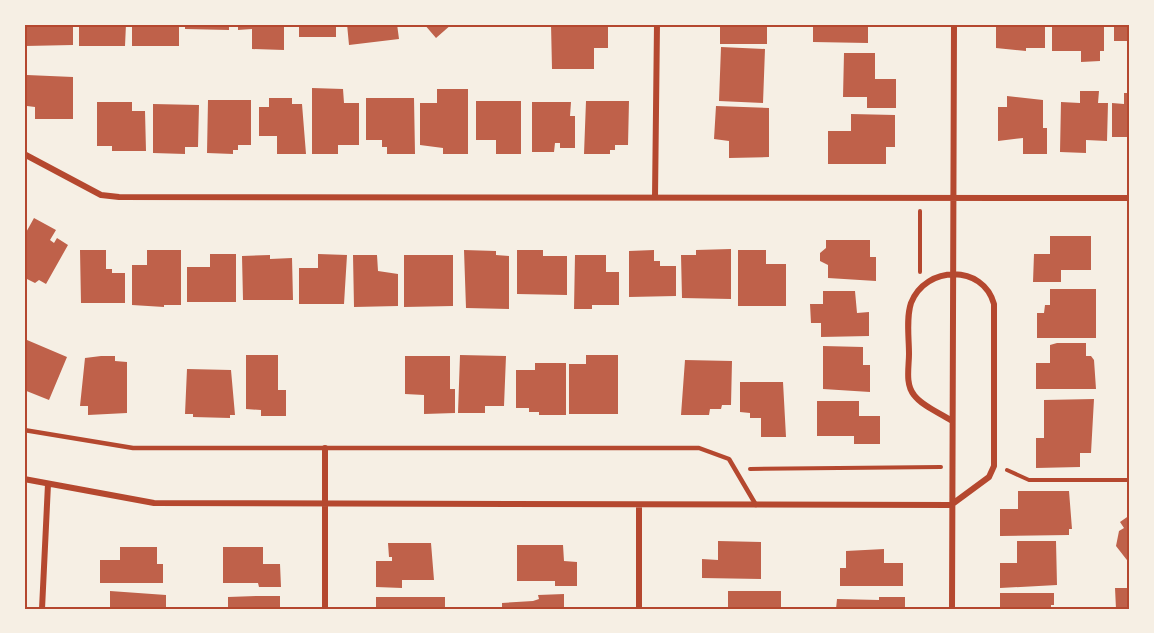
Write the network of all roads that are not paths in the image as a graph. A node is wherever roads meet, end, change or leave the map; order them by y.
1 (657, 24) edge
2 (954, 24) edge
3 (24, 154) edge
4 (655, 197) junction
5 (955, 198) junction
6 (1130, 198) edge
7 (955, 272) junction
8 (952, 421) junction
9 (24, 430) edge
10 (325, 448) junction
11 (24, 478) edge
12 (48, 484) junction
13 (327, 504) junction
14 (951, 505) junction
15 (639, 506) junction
16 (756, 506) junction
17 (42, 609) edge
18 (325, 609) edge
19 (639, 609) edge
20 (952, 609) edge

1 - 4 street
2 - 5 street
3 - 4 street
4 - 5 street
5 - 6 street
5 - 7 street
7 - 8 street
7 - 8 street
7 - 14 street
8 - 14 street
9 - 10 lane
10 - 13 street
10 - 16 lane
11 - 12 street
12 - 13 street
12 - 17 street
13 - 15 street
13 - 18 street
14 - 16 street
14 - 20 street
15 - 16 street
15 - 19 street

